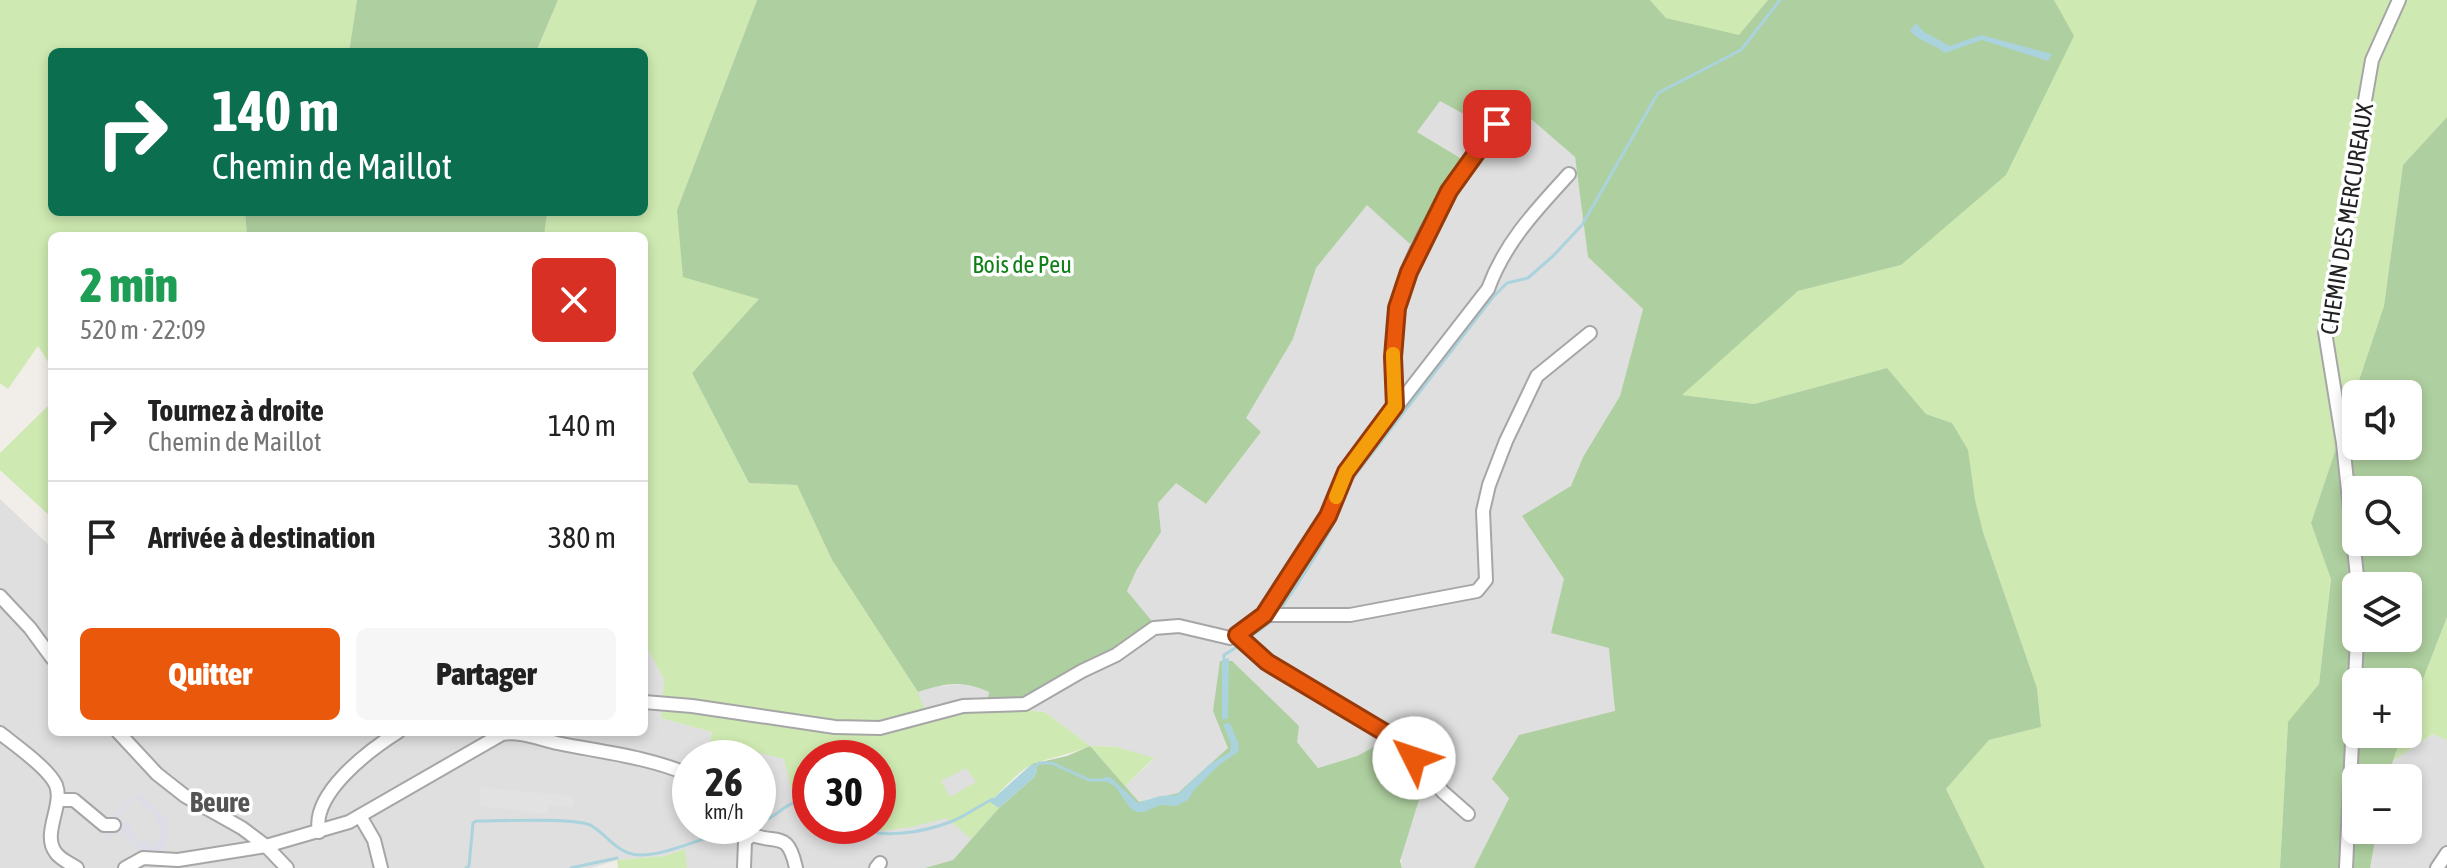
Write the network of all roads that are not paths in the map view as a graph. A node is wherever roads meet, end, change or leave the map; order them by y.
1 (2399, 0) edge
2 (1497, 124) dead end
3 (1569, 174) dead end
4 (1590, 333) dead end
5 (1395, 406) junction
6 (2357, 572) edge
7 (0, 596) edge
8 (1271, 616) junction
9 (1241, 640) junction
10 (2356, 652) edge
11 (48, 653) edge
12 (648, 702) edge
13 (0, 733) edge
14 (122, 736) edge
15 (393, 736) edge
16 (499, 736) edge
17 (533, 736) edge
18 (672, 768) edge
19 (58, 800) junction
20 (1468, 814) dead end
21 (360, 816) junction
22 (114, 825) dead end
23 (319, 832) junction
24 (776, 837) edge
25 (745, 844) edge
26 (266, 846) junction
27 (2447, 853) edge
28 (77, 868) edge
29 (125, 868) edge
30 (287, 868) edge
31 (381, 868) edge
32 (744, 868) edge
33 (796, 868) edge
34 (2346, 868) edge
35 (2437, 868) edge

1 - 6 street, CHEMIN DES MERCUREAUX
2 - 5 street
3 - 5 street
4 - 8 street
5 - 8 street
7 - 11 street
8 - 9 street
9 - 12 street
9 - 20 street
10 - 34 street
13 - 19 street
14 - 26 street
15 - 23 street
16 - 21 street
17 - 18 street
19 - 22 street
19 - 28 street
21 - 23 street
21 - 31 street
23 - 26 street
24 - 33 street
25 - 32 street
26 - 29 street
26 - 30 street
27 - 35 street

